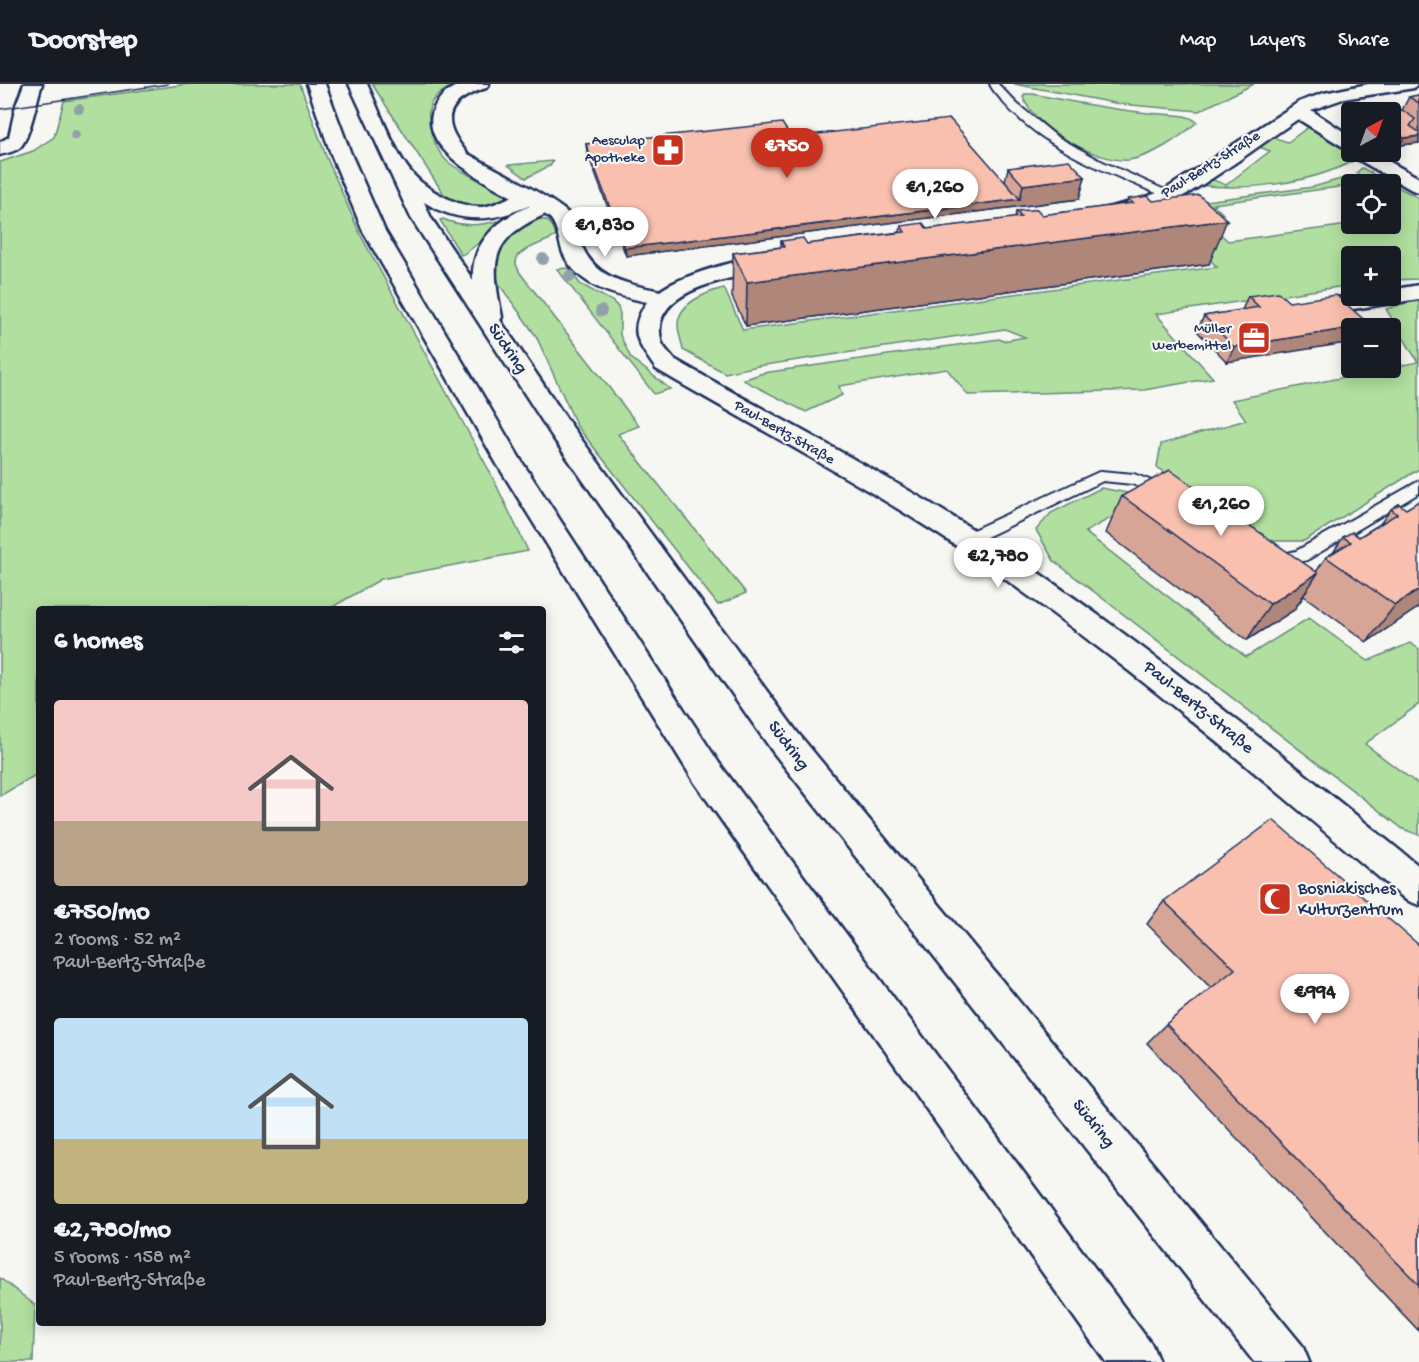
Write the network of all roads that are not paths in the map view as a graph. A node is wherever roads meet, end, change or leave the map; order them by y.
1 (33, 84) edge
2 (316, 84) edge
3 (358, 84) edge
4 (480, 84) edge
5 (1408, 84) edge
6 (994, 85) edge
7 (1298, 110) junction
8 (1341, 139) edge
9 (0, 149) edge
10 (1377, 162) edge
11 (396, 167) junction
12 (1417, 184) edge
13 (1170, 195) junction
14 (538, 202) junction
15 (1088, 218) edge
16 (803, 259) edge
17 (1419, 292) edge
18 (663, 298) junction
19 (1327, 306) edge
20 (493, 327) junction
21 (1419, 486) edge
22 (1178, 500) edge
23 (968, 539) junction
24 (1255, 553) edge
25 (1419, 888) edge
26 (1135, 1362) edge
27 (1285, 1362) edge

1 - 9 main road
2 - 26 main road
3 - 11 main road, Südring
4 - 14 main road
5 - 7 main road, Paul-Bertz-Straße
6 - 13 lane
7 - 8 main road
7 - 13 main road, Paul-Bertz-Straße
10 - 12 main road
11 - 14 main road
11 - 20 main road, Südring
13 - 15 main road, Paul-Bertz-Straße
14 - 18 main road
14 - 20 main road
16 - 18 main road
17 - 19 main road
18 - 23 main road, Paul-Bertz-Straße
20 - 27 main road, Südring
21 - 24 lane
22 - 23 lane
23 - 25 main road, Paul-Bertz-Straße

